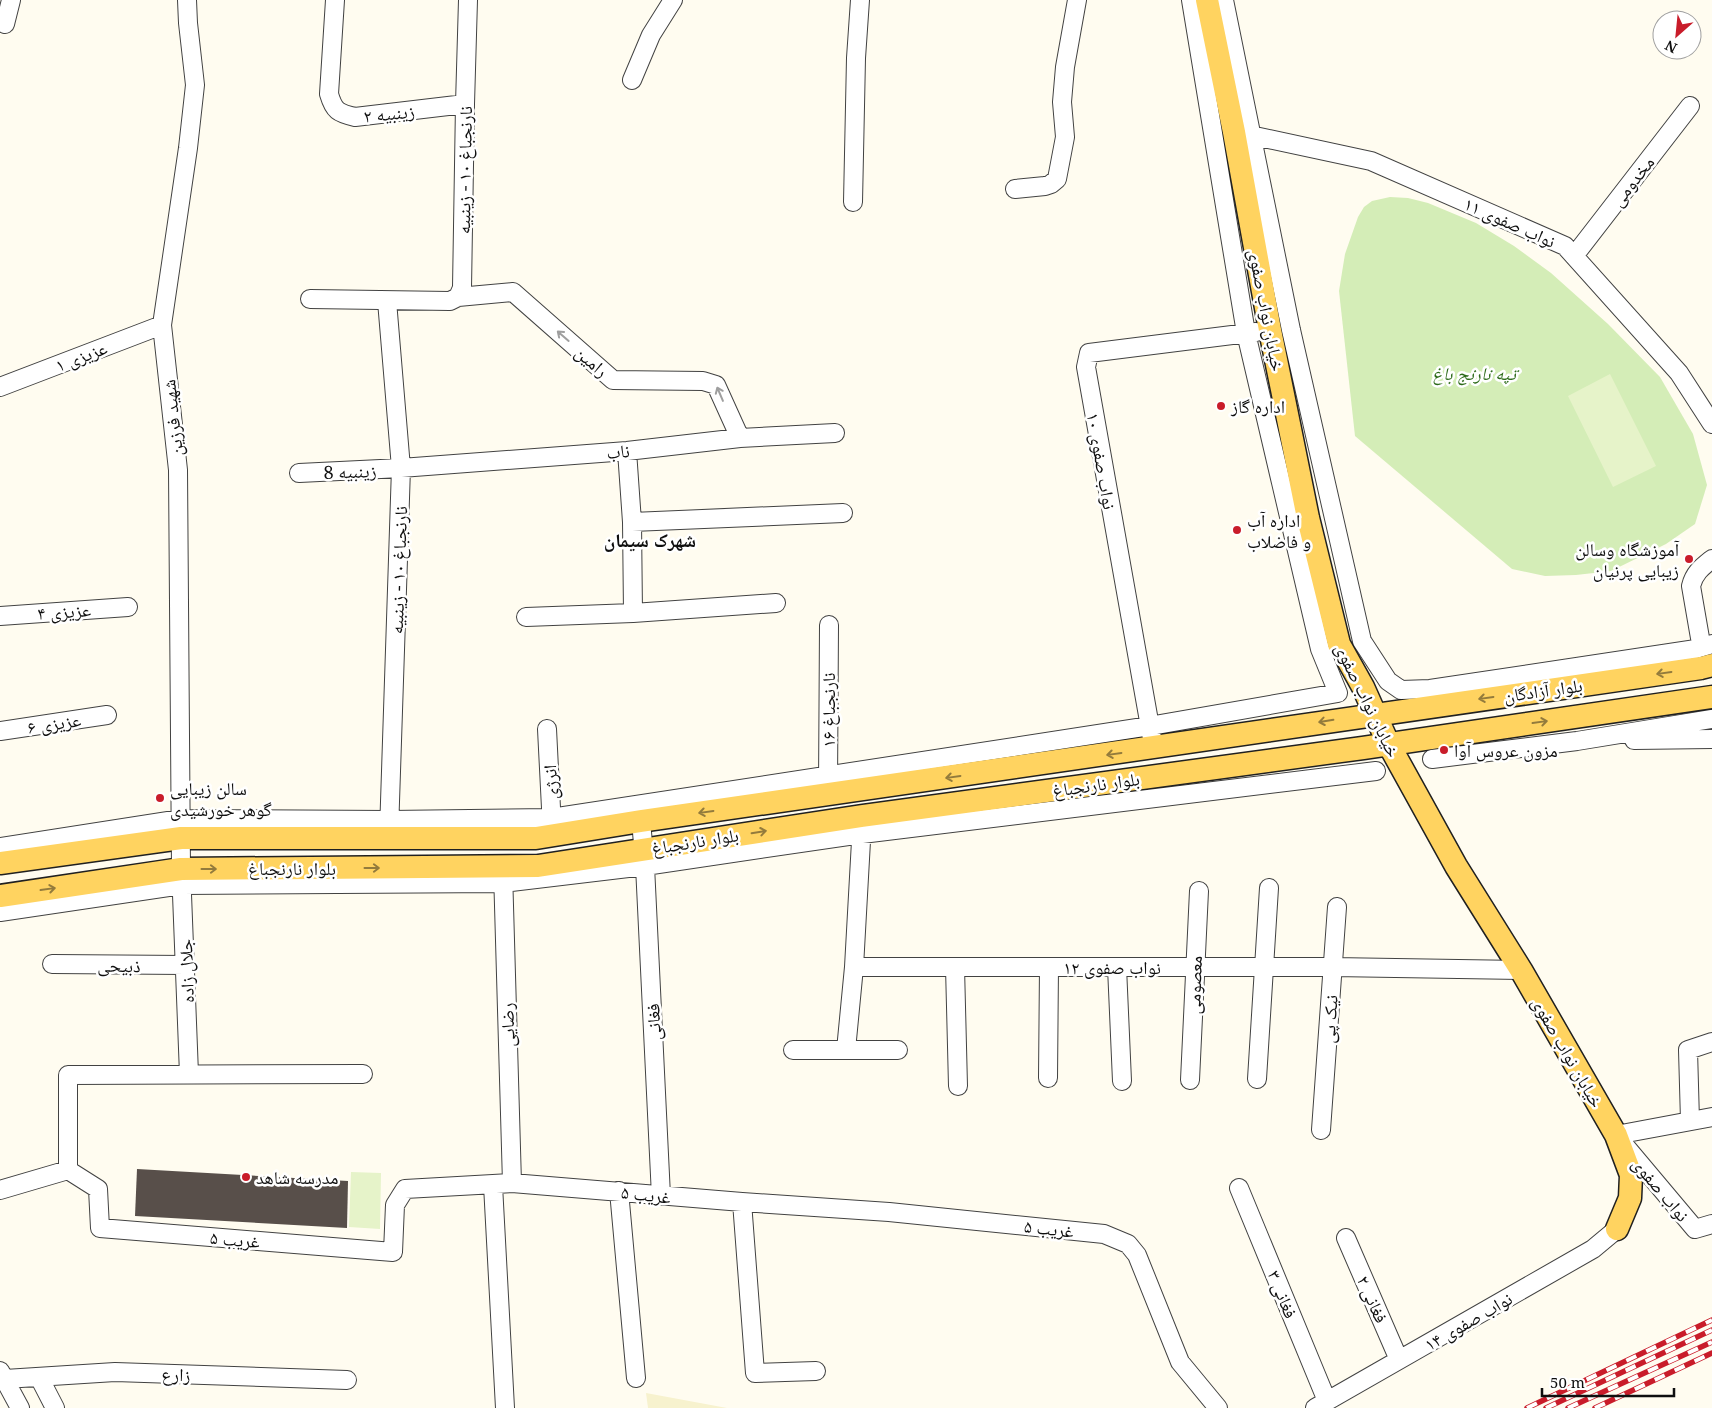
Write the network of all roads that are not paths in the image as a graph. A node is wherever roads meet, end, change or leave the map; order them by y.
1 (11, 0) edge
2 (187, 0) edge
3 (335, 0) edge
4 (468, 0) edge
5 (673, 0) edge
6 (860, 0) edge
7 (1077, 0) edge
8 (1191, 0) edge
9 (1207, 0) edge
10 (1224, 0) edge
11 (5, 24) dead end
12 (632, 80) dead end
13 (465, 104) junction
14 (1690, 106) dead end
15 (1243, 134) junction
16 (1015, 189) dead end
17 (853, 202) dead end
18 (1574, 256) junction
19 (458, 297) junction
20 (310, 299) dead end
21 (386, 301) junction
22 (162, 325) junction
23 (1270, 330) junction
24 (1246, 333) junction
25 (0, 387) edge
26 (1712, 424) edge
27 (835, 433) dead end
28 (740, 438) junction
29 (627, 451) junction
30 (401, 468) junction
31 (299, 472) dead end
32 (843, 513) dead end
33 (632, 522) junction
34 (1712, 559) edge
35 (776, 603) dead end
36 (128, 607) dead end
37 (633, 613) junction
38 (0, 616) edge
39 (526, 617) dead end
40 (829, 625) dead end
41 (1706, 641) edge
42 (1712, 665) edge
43 (1712, 697) edge
44 (107, 715) dead end
45 (1375, 715) junction
46 (1712, 719) edge
47 (1150, 726) junction
48 (547, 729) dead end
49 (0, 731) edge
50 (1712, 739) edge
51 (1577, 741) junction
52 (1388, 743) junction
53 (1154, 748) junction
54 (1432, 748) junction
55 (1376, 771) dead end
56 (828, 785) junction
57 (641, 821) junction
58 (862, 825) junction
59 (552, 827) junction
60 (181, 828) junction
61 (389, 830) junction
62 (0, 847) edge
63 (644, 857) junction
64 (0, 863) edge
65 (503, 875) junction
66 (182, 877) junction
67 (1269, 888) dead end
68 (1198, 890) dead end
69 (0, 896) edge
70 (1337, 907) dead end
71 (0, 912) edge
72 (52, 964) dead end
73 (186, 965) junction
74 (854, 967) junction
75 (955, 967) junction
76 (1049, 967) junction
77 (1116, 967) junction
78 (1194, 967) junction
79 (1264, 967) junction
80 (1333, 967) junction
81 (1521, 970) junction
82 (1712, 1042) edge
83 (793, 1050) dead end
84 (846, 1050) junction
85 (898, 1050) dead end
86 (189, 1074) junction
87 (363, 1074) dead end
88 (1048, 1078) dead end
89 (1257, 1079) dead end
90 (1190, 1080) dead end
91 (1122, 1081) dead end
92 (958, 1086) dead end
93 (1712, 1117) edge
94 (1690, 1121) junction
95 (1321, 1130) dead end
96 (1616, 1135) junction
97 (68, 1170) junction
98 (512, 1183) junction
99 (492, 1185) junction
100 (1239, 1188) dead end
101 (0, 1190) edge
102 (619, 1191) junction
103 (662, 1196) junction
104 (742, 1202) junction
105 (1712, 1224) edge
106 (1618, 1229) joint
107 (1346, 1238) dead end
108 (1399, 1360) junction
109 (816, 1371) dead end
110 (2, 1375) edge
111 (39, 1377) junction
112 (636, 1378) dead end
113 (347, 1380) dead end
114 (1321, 1405) edge
115 (20, 1408) edge
116 (55, 1408) edge
117 (505, 1408) edge
118 (1218, 1408) edge

1 - 11 street
2 - 22 street, شهید فرزین
3 - 13 street, زینبیه ۲
4 - 13 street, نارنجباغ ۱۰ - زینبیه
5 - 12 street
6 - 17 street
7 - 16 street
8 - 24 street
9 - 15 main road, خیابان نواب صفوی
10 - 15 street
13 - 19 street, نارنجباغ ۱۰ - زینبیه
14 - 18 street, مخدومی
15 - 18 street, نواب صفوی ۱۱
15 - 23 main road, خیابان نواب صفوی
15 - 41 street
18 - 26 street, نواب صفوی ۱۱
19 - 21 street
28 -> 19 street, رامین
20 - 21 street
21 - 30 street, نارنجباغ ۱۰ - زینبیه
22 - 25 street, عزیزی ۱
22 - 60 street, شهید فرزین
23 - 24 street, نواب صفوی ۱۰
23 - 45 main road, خیابان نواب صفوی
24 - 47 street, نواب صفوی ۱۰
24 - 47 street
27 - 28 street, ناب
28 - 29 street, ناب
29 - 30 street, ناب
29 - 33 street
30 - 31 street, زینبیه 8
30 - 61 street, نارنجباغ ۱۰ - زینبیه
32 - 33 street
33 - 37 street
34 - 41 street
35 - 37 street
36 - 38 street, عزیزی ۴
37 - 39 street
40 - 56 street, نارنجباغ ۱۶
42 -> 45 main road, بلوار آزادگان
54 -> 43 main road, بلوار آزادگان
44 - 49 street, عزیزی ۶
45 - 52 main road, خیابان نواب صفوی
45 -> 53 main road, بلوار نارنجباغ
46 - 51 street
47 - 53 street, نواب صفوی ۱۰
47 - 56 street
48 - 59 street, انرژی
50 - 51 street
51 - 54 street
52 - 54 main road, بلوار آزادگان
52 - 58 main road, بلوار نارنجباغ
52 - 81 main road, خیابان نواب صفوی
53 -> 56 main road, بلوار نارنجباغ
55 - 58 street
56 -> 57 main road, بلوار نارنجباغ
56 - 59 street
57 - 59 main road, بلوار نارنجباغ
57 - 63 street, فغانی
58 - 63 main road, بلوار نارنجباغ
58 - 74 street
59 - 61 main road, بلوار نارنجباغ
60 - 61 main road, بلوار نارنجباغ
60 - 62 street
60 - 64 main road, بلوار نارنجباغ
60 - 66 street, شهید فرزین
63 - 65 main road, بلوار نارنجباغ
63 - 103 street, فغانی
65 - 66 main road, بلوار نارنجباغ
65 - 98 street, رضایی
69 -> 66 main road, بلوار نارنجباغ
66 - 71 street
66 - 73 street, جلال زاده
67 - 79 street
68 - 78 street, معصومی
70 - 80 street, نیک پی
72 - 73 street, ذبیحی
73 - 86 street, جلال زاده
74 - 75 street, نواب صفوی ۱۲
74 - 84 street
75 - 76 street, نواب صفوی ۱۲
75 - 92 street
76 - 77 street, نواب صفوی ۱۲
76 - 88 street
77 - 78 street, نواب صفوی ۱۲
77 - 91 street
78 - 79 street, نواب صفوی ۱۲
78 - 90 street, معصومی
79 - 80 street, نواب صفوی ۱۲
79 - 89 street
80 - 81 street, نواب صفوی ۱۲
80 - 95 street, نیک پی
81 - 96 main road, خیابان نواب صفوی
82 - 94 street
83 - 84 street
84 - 85 street
86 - 87 street
86 - 97 street
93 - 94 street
94 - 96 street
96 - 105 street, نواب صفوی
96 - 106 main road, خیابان نواب صفوی
97 - 99 street, غریب ۵
97 - 101 street
98 - 99 street, غریب ۵
98 - 102 street, غریب ۵
99 - 117 street
100 - 114 street, فغانی ۳
102 - 103 street, غریب ۵
102 - 112 street
103 - 104 street, غریب ۵
104 - 109 street
104 - 118 street, غریب ۵
106 - 108 street, نواب صفوی ۱۴
107 - 108 street, فغانی ۲
108 - 114 street, نواب صفوی ۱۴
110 - 111 street, زارع
110 - 115 street
111 - 113 street, زارع
111 - 116 street

